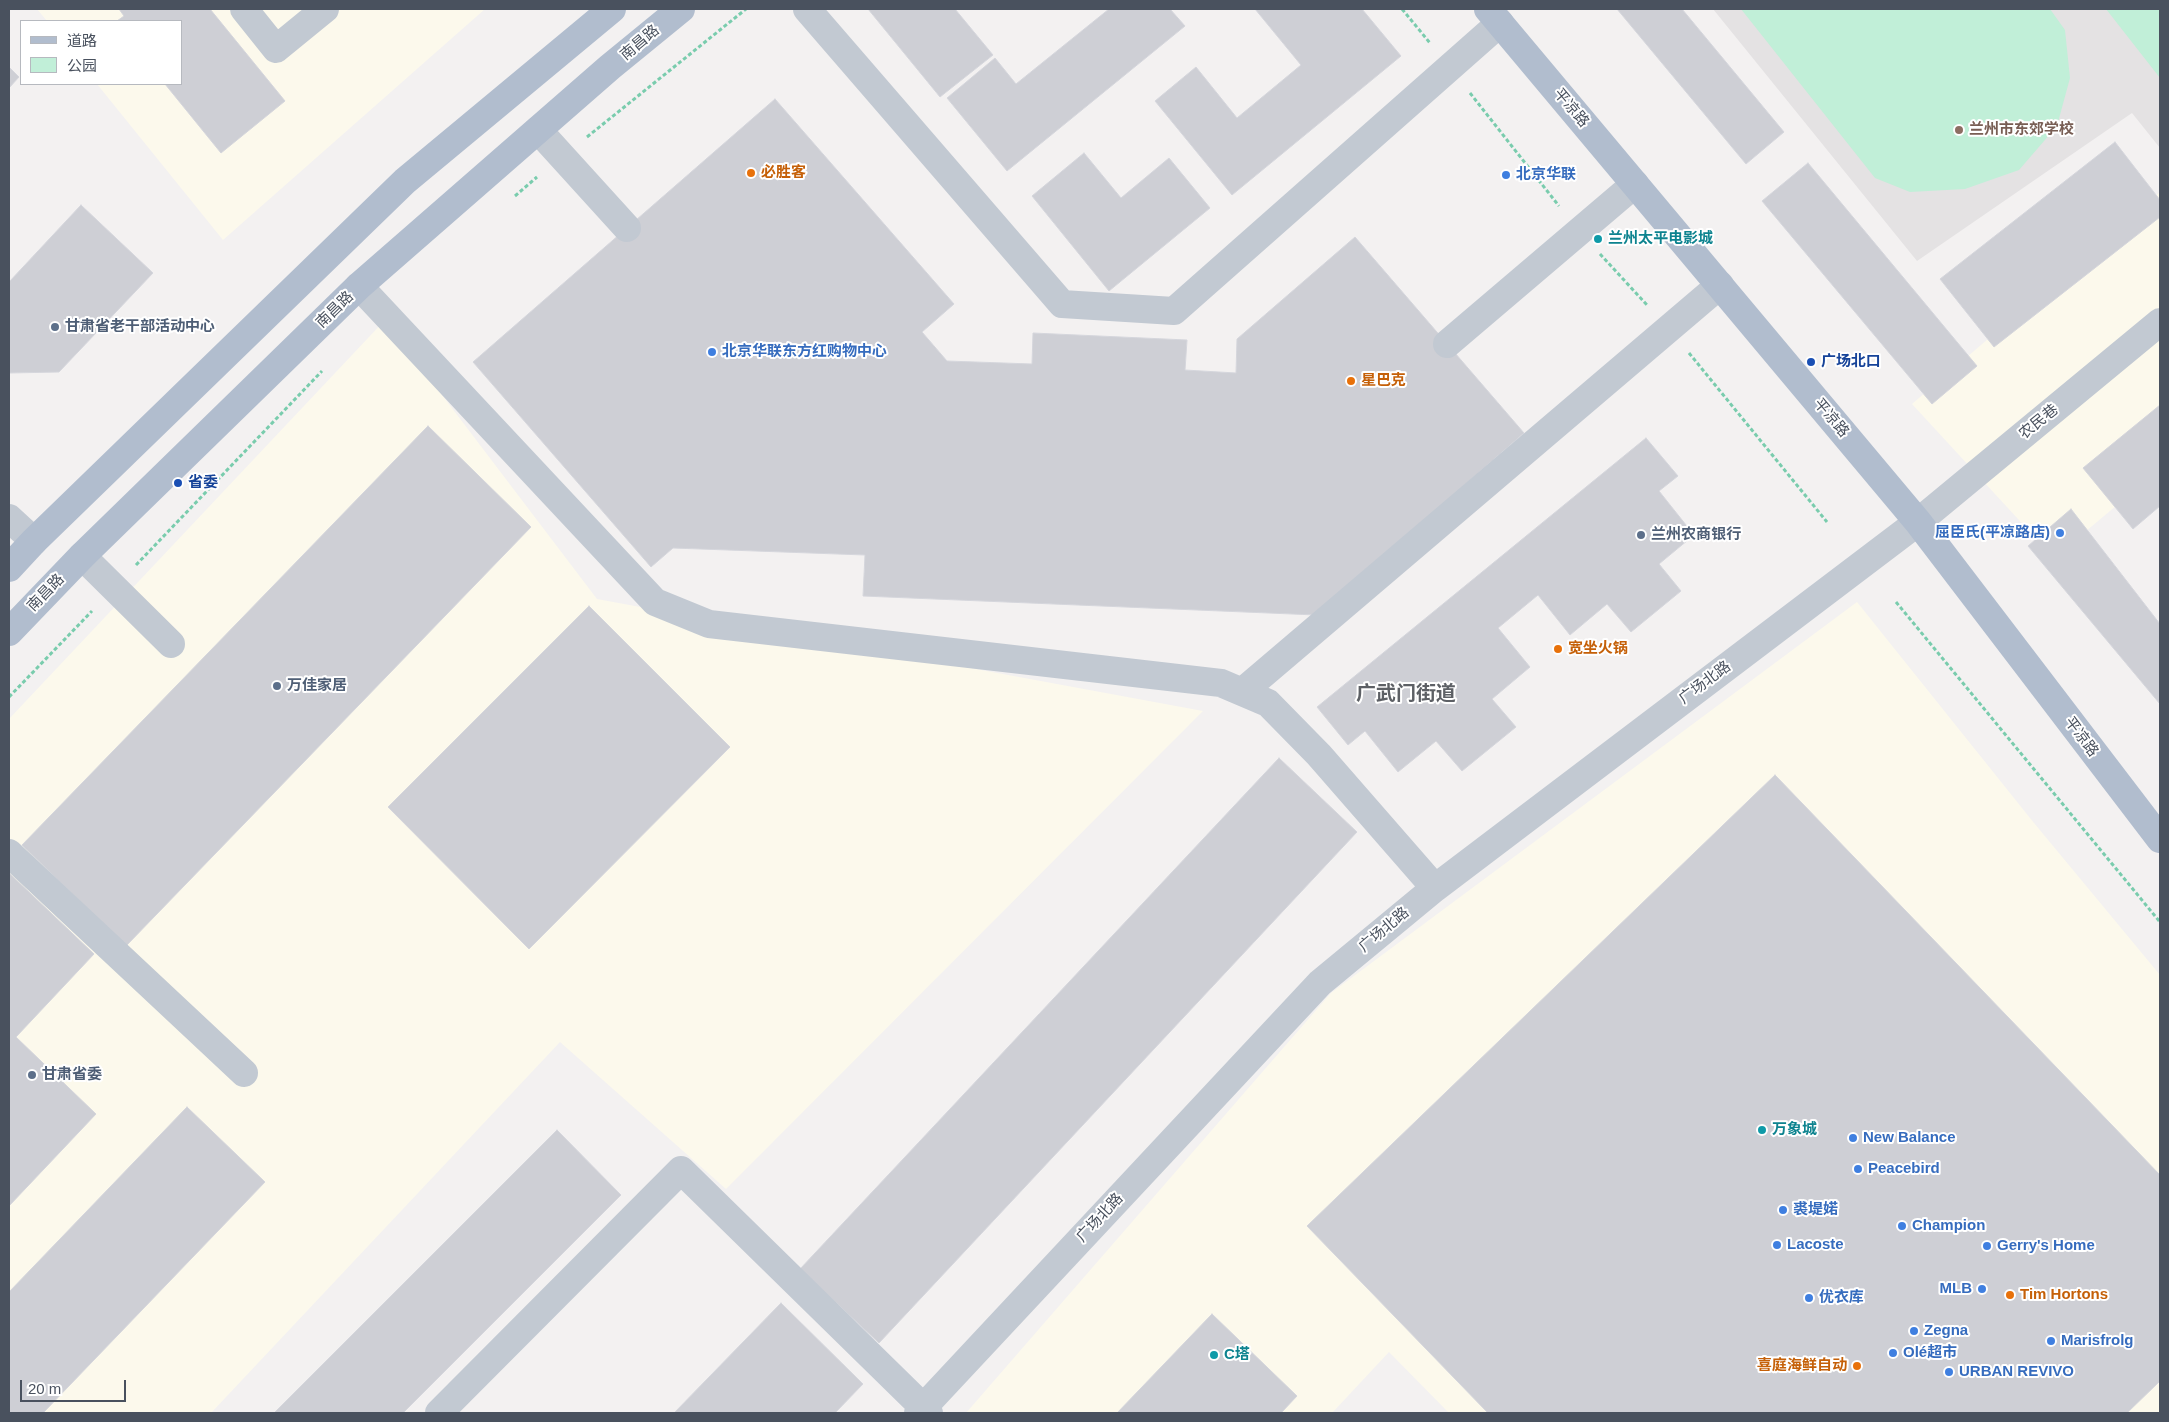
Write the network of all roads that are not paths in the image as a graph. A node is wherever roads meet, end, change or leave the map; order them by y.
1 (244, 9) edge
2 (325, 9) edge
3 (612, 9) edge
4 (681, 9) edge
5 (807, 9) edge
6 (1494, 16) edge
7 (538, 130) junction
8 (1635, 184) junction
9 (627, 228) dead end
10 (1720, 285) junction
11 (359, 286) junction
12 (2160, 322) edge
13 (1448, 344) dead end
14 (9, 518) edge
15 (1918, 522) junction
16 (34, 541) junction
17 (82, 556) junction
18 (9, 568) edge
19 (9, 632) edge
20 (171, 644) dead end
21 (1242, 692) junction
22 (2160, 839) edge
23 (9, 853) edge
24 (1435, 888) junction
25 (244, 1073) dead end
26 (923, 1411) edge
27 (440, 1413) edge

1 - 2 street
3 - 16 main road
4 - 7 main road, 南昌路
5 - 6 street
6 - 8 main road, 平凉路
7 - 9 street
7 - 11 main road, 南昌路
8 - 10 main road, 平凉路
8 - 13 street
10 - 15 main road, 平凉路
10 - 21 street
11 - 17 main road, 南昌路
11 - 21 street
12 - 15 street, 农民巷
14 - 16 street
15 - 22 main road, 平凉路
15 - 24 street, 广场北路
16 - 18 main road
17 - 19 main road, 南昌路
17 - 20 street
21 - 24 street
23 - 25 street
24 - 26 street, 广场北路
26 - 27 street

